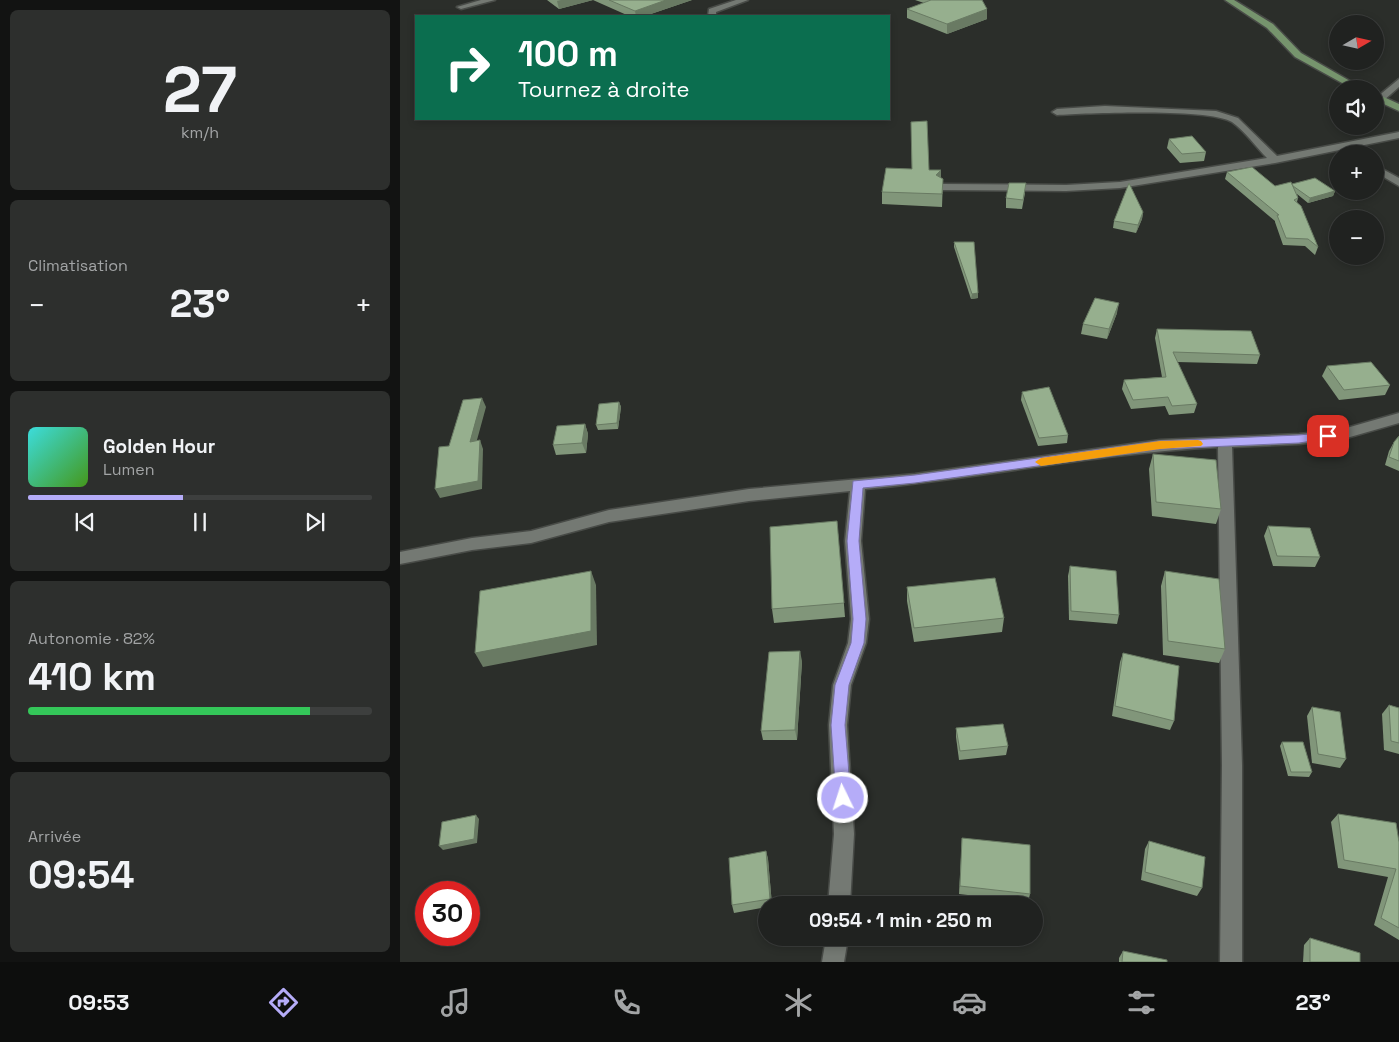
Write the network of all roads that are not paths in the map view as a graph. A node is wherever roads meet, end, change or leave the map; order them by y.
1 (491, 0) edge
2 (744, 0) edge
3 (1228, 0) edge
4 (461, 7) dead end
5 (712, 15) edge
6 (1344, 80) edge
7 (1399, 82) edge
8 (1384, 93) edge
9 (1384, 100) edge
10 (1399, 108) edge
11 (1057, 112) dead end
12 (1399, 135) edge
13 (1351, 145) edge
14 (1329, 149) edge
15 (1275, 160) junction
16 (1384, 174) edge
17 (1399, 183) edge
18 (942, 188) edge
19 (1399, 418) edge
20 (1225, 442) junction
21 (858, 484) junction
22 (400, 558) edge
23 (840, 896) edge
24 (836, 946) edge
25 (834, 962) edge
26 (1231, 962) edge

1 - 4 street
2 - 5 street
3 - 6 main road
7 - 8 street
9 - 10 main road
11 - 15 street
12 - 13 street
14 - 15 street
15 - 18 street
16 - 17 street
19 - 20 street
20 - 21 street
20 - 26 street
21 - 22 street
21 - 23 street
24 - 25 street

